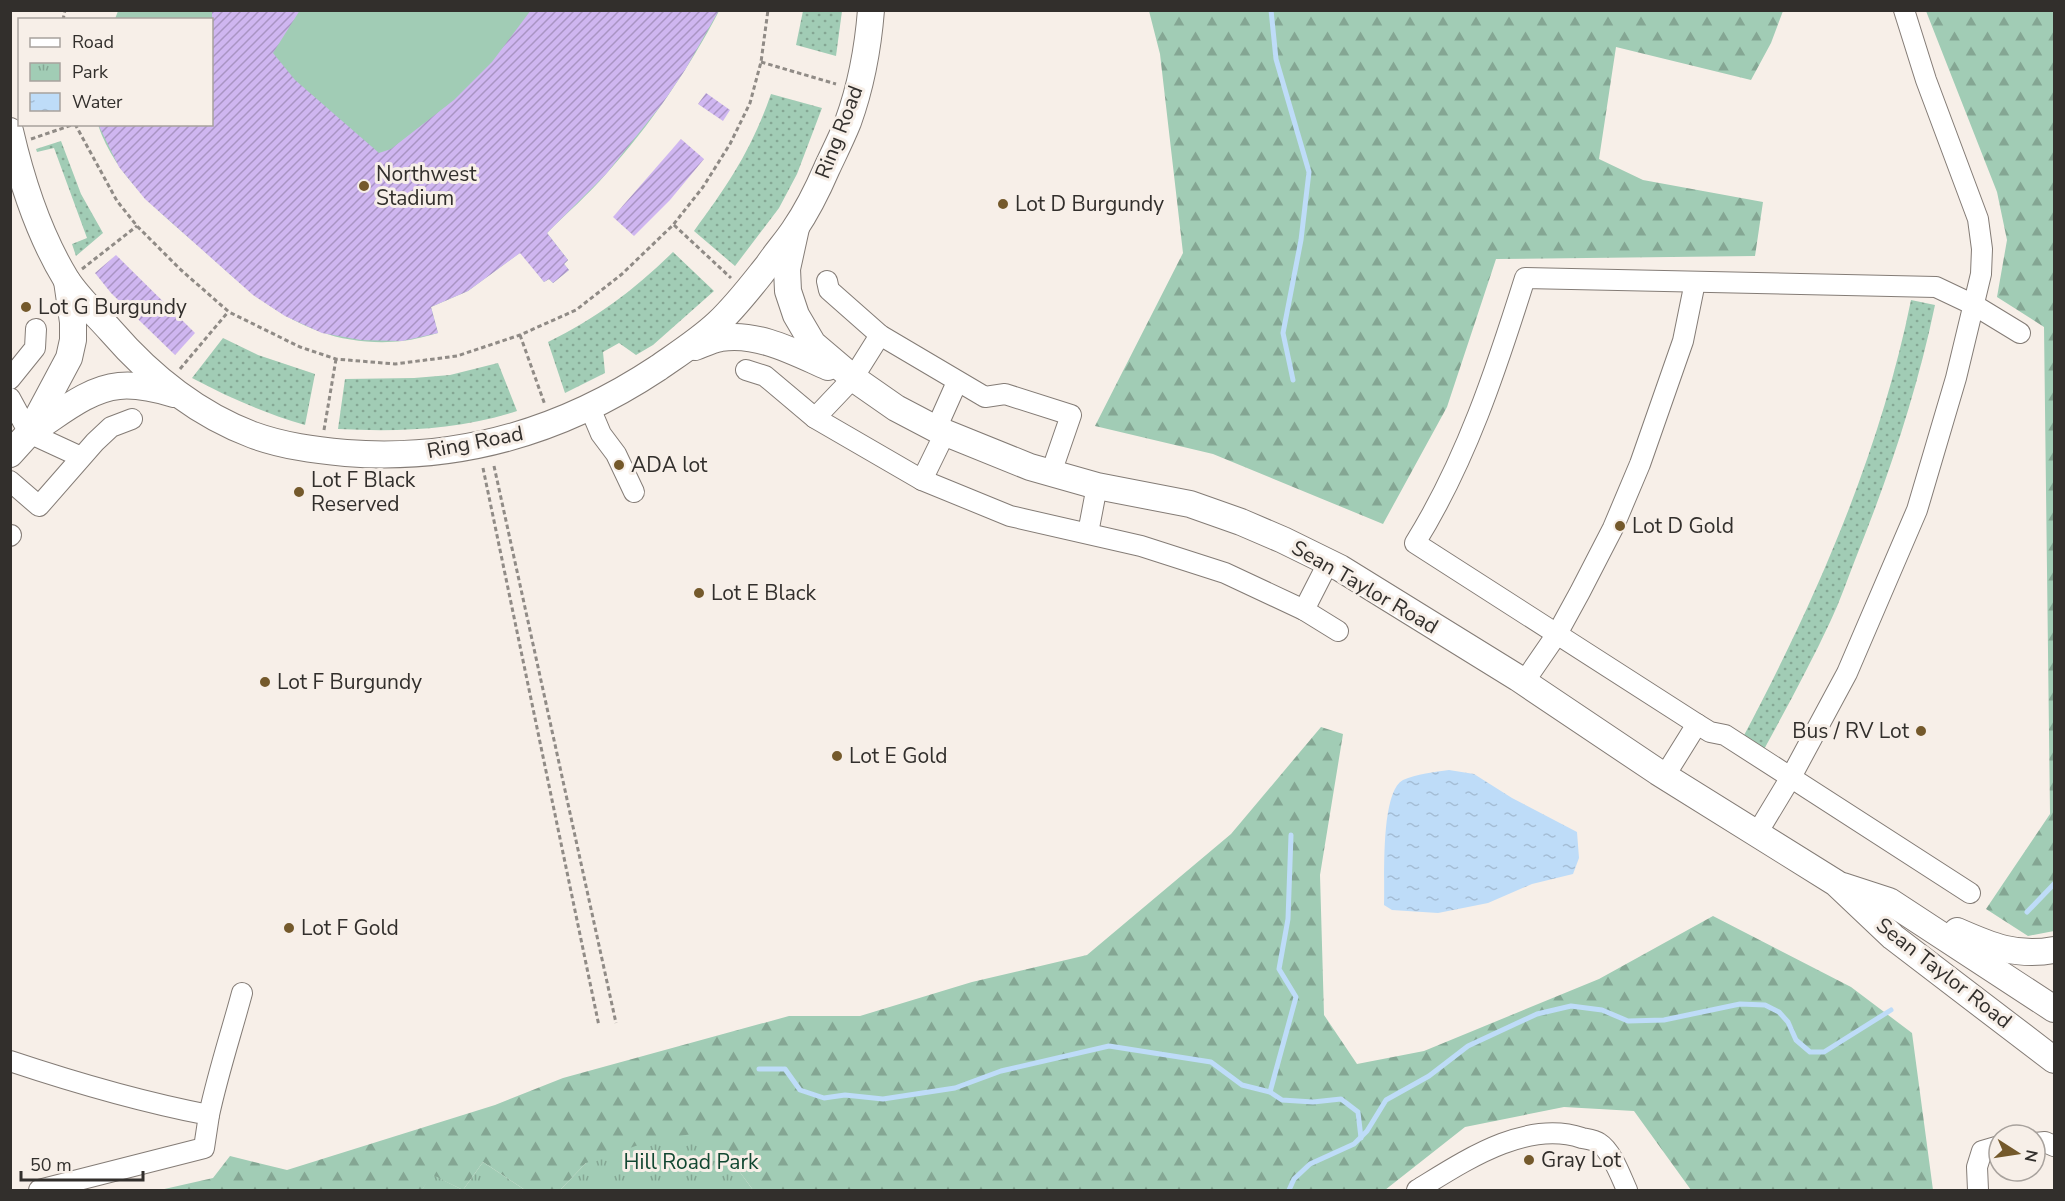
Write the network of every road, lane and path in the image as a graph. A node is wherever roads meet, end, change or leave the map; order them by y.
1 (768, 10) edge
2 (871, 10) edge
3 (1904, 10) edge
4 (761, 62) junction
5 (836, 84) dead end
6 (66, 126) edge
7 (76, 126) edge
8 (19, 136) edge
9 (673, 225) junction
10 (137, 226) junction
11 (796, 228) junction
12 (73, 277) junction
13 (732, 279) dead end
14 (827, 281) dead end
15 (1695, 282) junction
16 (1974, 305) junction
17 (229, 312) junction
18 (36, 329) dead end
19 (2020, 333) dead end
20 (520, 335) junction
21 (880, 335) junction
22 (680, 353) junction
23 (336, 359) junction
24 (746, 369) dead end
25 (853, 378) junction
26 (10, 379) edge
27 (957, 382) junction
28 (180, 384) junction
29 (10, 398) edge
30 (546, 406) dead end
31 (590, 408) junction
32 (815, 418) junction
33 (132, 419) dead end
34 (941, 431) junction
35 (324, 432) dead end
36 (29, 433) junction
37 (10, 454) edge
38 (81, 457) junction
39 (494, 466) dead end
40 (483, 468) dead end
41 (1051, 473) junction
42 (922, 480) junction
43 (10, 481) edge
44 (1097, 486) junction
45 (634, 492) dead end
46 (1088, 533) junction
47 (1328, 563) junction
48 (1304, 610) junction
49 (1338, 631) dead end
50 (1557, 634) junction
51 (1524, 682) junction
52 (1697, 724) junction
53 (1664, 777) junction
54 (1791, 777) junction
55 (1756, 835) junction
56 (1836, 884) junction
57 (1970, 893) dead end
58 (1889, 901) junction
59 (2055, 950) edge
60 (242, 993) dead end
61 (2055, 1009) edge
62 (616, 1023) dead end
63 (599, 1026) dead end
64 (2055, 1060) edge
65 (10, 1061) edge
66 (209, 1115) junction
67 (1987, 1150) edge
68 (39, 1191) edge
69 (1417, 1191) edge
70 (1627, 1191) edge
71 (1978, 1191) edge

1 - 4 path
2 - 11 main road, Ring Road
3 - 16 lane
4 - 5 path
4 - 9 path
6 - 8 path
7 - 10 path
8 - 12 main road, Ring Road
9 - 13 path
9 - 20 path
10 - 12 path
10 - 17 path
11 - 22 main road, Ring Road
11 - 25 main road, Sean Taylor Road
12 - 28 main road, Ring Road
12 - 36 main road
14 - 21 lane
15 - 16 lane
15 - 50 lane
15 - 50 lane
16 - 19 lane
16 - 54 lane
17 - 23 path
17 - 28 path
18 - 26 lane
20 - 23 path
20 - 30 path
21 - 25 lane
21 - 27 lane
22 - 25 main road, Sean Taylor Road
22 - 31 main road, Ring Road
23 - 35 path
24 - 32 lane
25 - 32 lane
25 - 34 main road, Sean Taylor Road
27 - 34 lane
27 - 41 lane
28 - 31 main road, Ring Road
28 - 36 main road
29 - 36 lane
31 - 45 lane
32 - 42 lane
33 - 38 lane
34 - 41 main road, Sean Taylor Road
34 - 42 lane
36 - 37 main road
36 - 38 lane
38 - 43 lane
39 - 62 path
40 - 63 path
41 - 44 main road, Sean Taylor Road
42 - 46 lane
44 - 46 lane
44 - 47 main road, Sean Taylor Road
46 - 48 lane
47 - 48 lane
47 - 51 main road, Sean Taylor Road
48 - 49 lane
50 - 51 lane
50 - 52 lane
51 - 53 main road, Sean Taylor Road
52 - 53 lane
52 - 54 lane
53 - 55 main road, Sean Taylor Road
54 - 55 lane
54 - 57 lane
55 - 56 main road, Sean Taylor Road
56 - 58 main road, Sean Taylor Road
56 - 64 main road, Sean Taylor Road
58 - 59 main road
58 - 61 main road, Sean Taylor Road
60 - 66 lane
65 - 66 lane
66 - 68 lane
67 - 71 lane
69 - 70 lane

